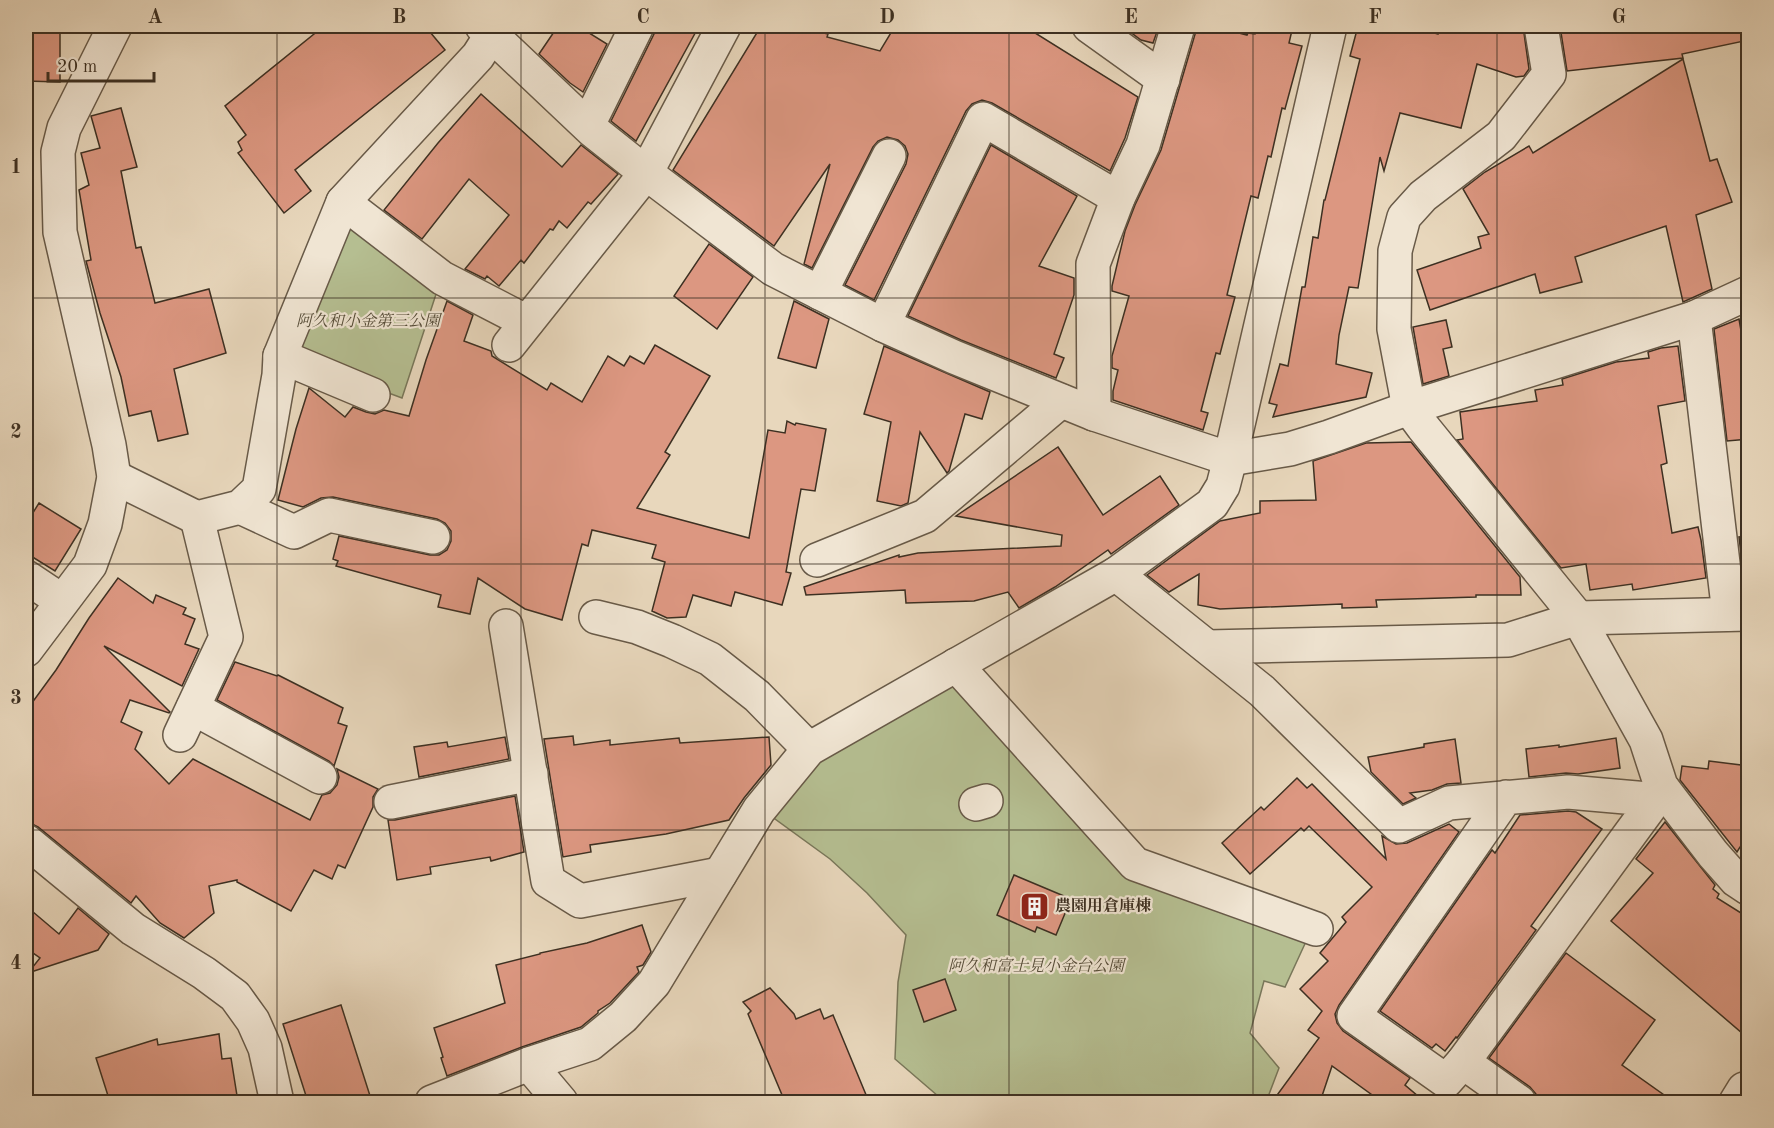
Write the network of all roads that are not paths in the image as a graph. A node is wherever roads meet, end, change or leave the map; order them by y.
1 (115, 26) edge
2 (638, 26) edge
3 (724, 26) edge
4 (1089, 26) edge
5 (1178, 26) edge
6 (1330, 26) edge
7 (1542, 26) edge
8 (488, 28) edge
9 (1163, 79) junction
10 (588, 125) junction
11 (889, 156) dead end
12 (646, 173) junction
13 (1118, 198) junction
14 (343, 202) junction
15 (820, 293) junction
16 (1749, 293) edge
17 (1694, 318) junction
18 (883, 326) junction
19 (280, 356) junction
20 (373, 395) dead end
21 (1061, 400) junction
22 (1409, 408) junction
23 (1094, 414) junction
24 (1230, 459) junction
25 (114, 477) junction
26 (240, 507) junction
27 (197, 518) junction
28 (433, 537) dead end
29 (817, 560) dead end
30 (1116, 574) junction
31 (26, 577) edge
32 (62, 601) junction
33 (1739, 614) edge
34 (596, 617) dead end
35 (1578, 618) junction
36 (506, 626) dead end
37 (1208, 647) junction
38 (26, 650) edge
39 (956, 665) junction
40 (809, 749) junction
41 (531, 774) junction
42 (320, 777) dead end
43 (1664, 789) junction
44 (1506, 797) junction
45 (391, 802) dead end
46 (26, 842) edge
47 (720, 874) junction
48 (1749, 888) edge
49 (1316, 929) dead end
50 (1463, 1062) junction
51 (529, 1064) junction
52 (277, 1102) edge
53 (432, 1102) edge
54 (561, 1102) edge
55 (1519, 1102) edge

1 - 25 street
2 - 10 street
3 - 12 street
4 - 9 street
5 - 9 street
6 - 24 street
7 - 22 street
8 - 10 street
8 - 14 street
9 - 13 street
10 - 12 street
11 - 15 street
12 - 14 street
12 - 15 street
13 - 18 street
13 - 23 street
14 - 19 street
15 - 18 street
16 - 17 street
17 - 22 street
17 - 33 street
18 - 21 street
19 - 20 street
19 - 26 street
21 - 23 street
21 - 29 street
22 - 24 street
22 - 35 street
23 - 24 street
24 - 30 street
25 - 27 street
25 - 32 street
26 - 27 street
26 - 28 street
27 - 42 street
30 - 37 street
30 - 39 street
31 - 32 street
32 - 38 street
33 - 35 street
34 - 40 street
35 - 37 street
35 - 43 street
36 - 41 street
37 - 44 street
39 - 40 street
39 - 49 street
40 - 47 street
41 - 45 street
41 - 47 street
43 - 44 street
43 - 48 street
43 - 50 street
44 - 50 street
46 - 52 street
47 - 51 street
50 - 55 street
51 - 53 street
51 - 54 street

